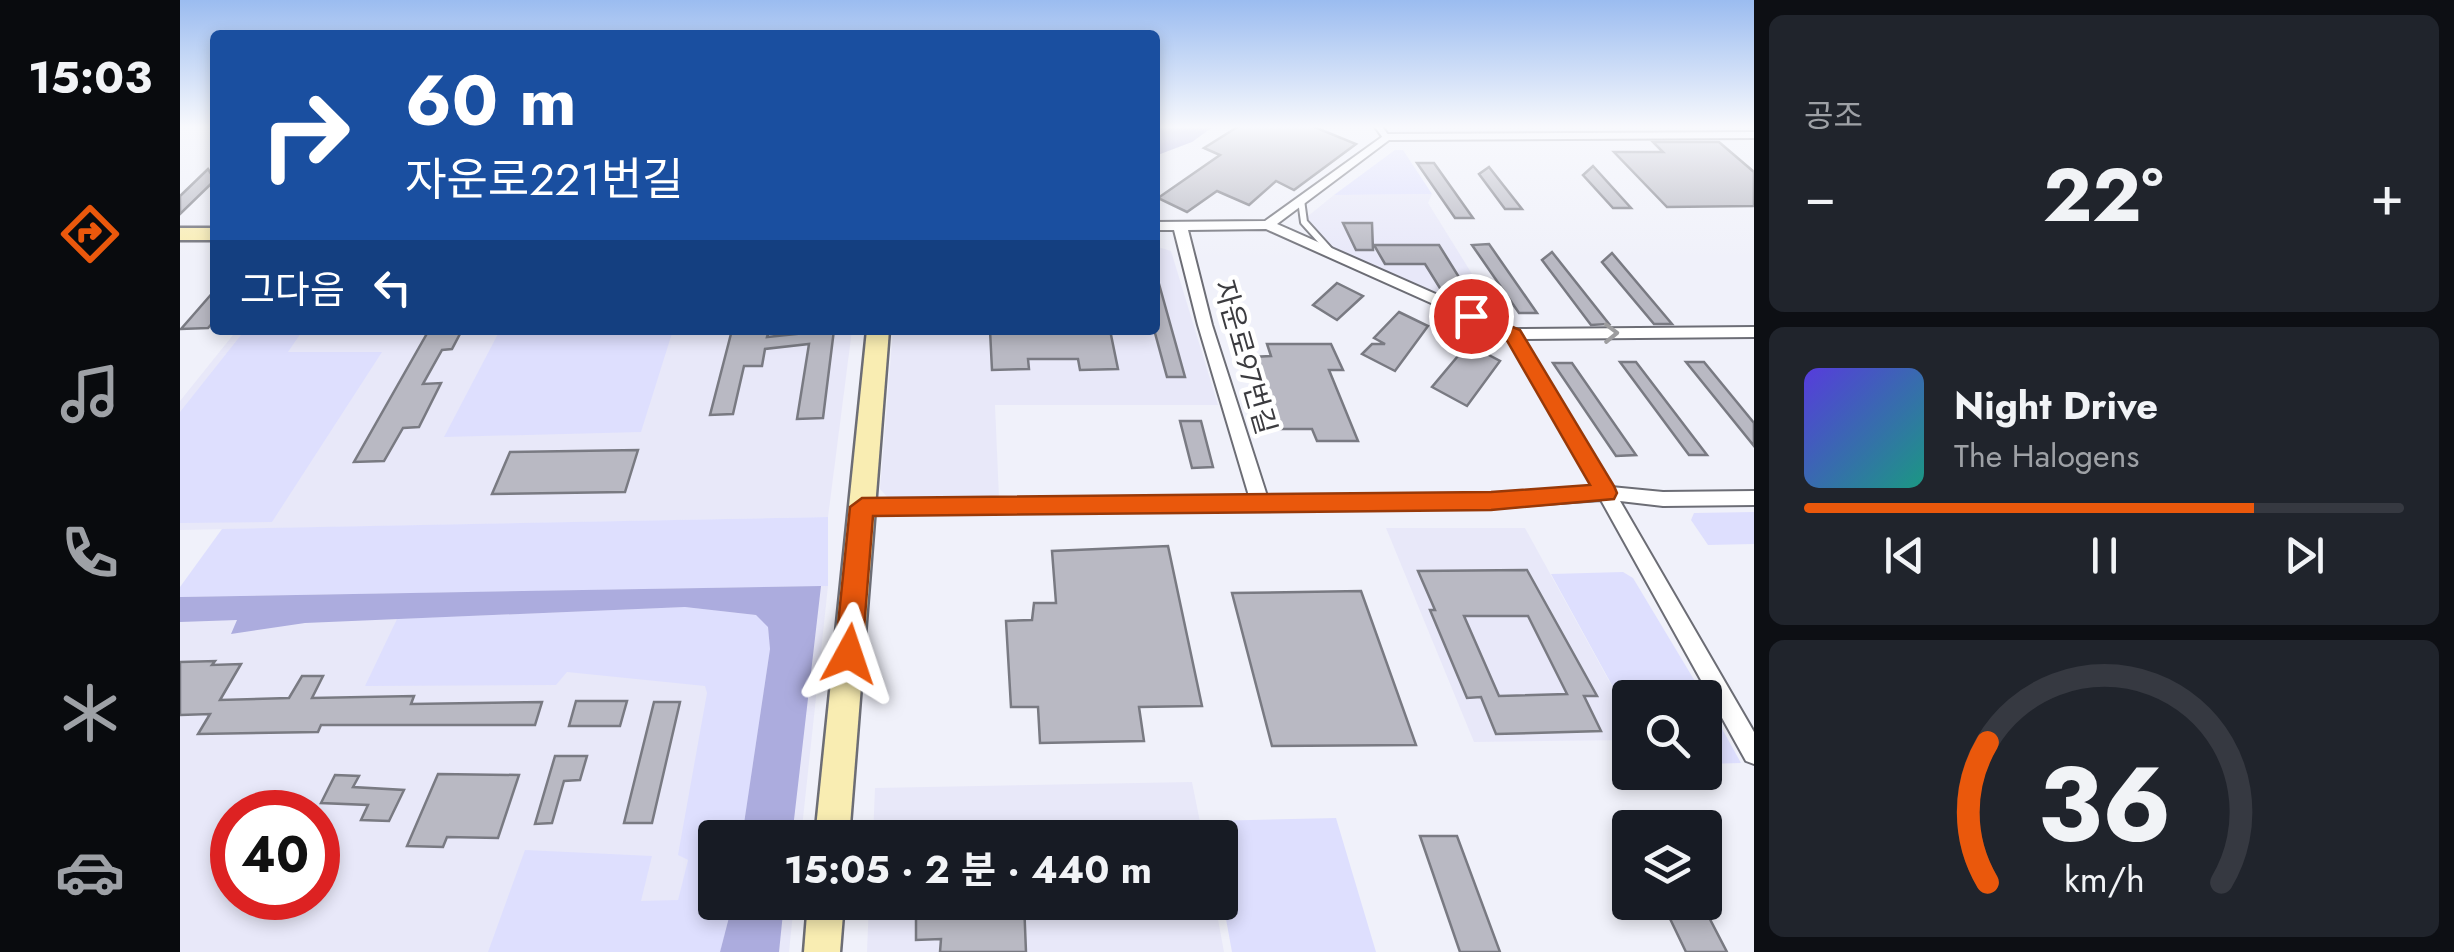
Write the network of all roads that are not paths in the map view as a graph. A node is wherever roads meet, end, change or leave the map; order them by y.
1 (1337, 170) edge
2 (1302, 200) junction
3 (1268, 225) junction
4 (1160, 226) edge
5 (1180, 226) junction
6 (180, 234) edge
7 (210, 234) edge
8 (1336, 257) junction
9 (1754, 332) edge
10 (1514, 334) junction
11 (878, 335) edge
12 (1606, 493) junction
13 (1754, 498) edge
14 (1260, 503) junction
15 (862, 507) junction
16 (1754, 753) edge
17 (834, 820) edge
18 (825, 920) edge
19 (822, 952) edge

1 - 2 street
2 - 3 street
2 - 8 lane
3 - 5 street
3 - 8 street
4 - 5 street
5 - 14 street, 자운로97번길
6 - 7 street
8 - 10 street
10 -> 9 street
10 - 12 street
11 - 15 street
12 - 13 street
12 - 14 street
12 - 16 street
14 - 15 street
15 - 17 street
18 - 19 street

